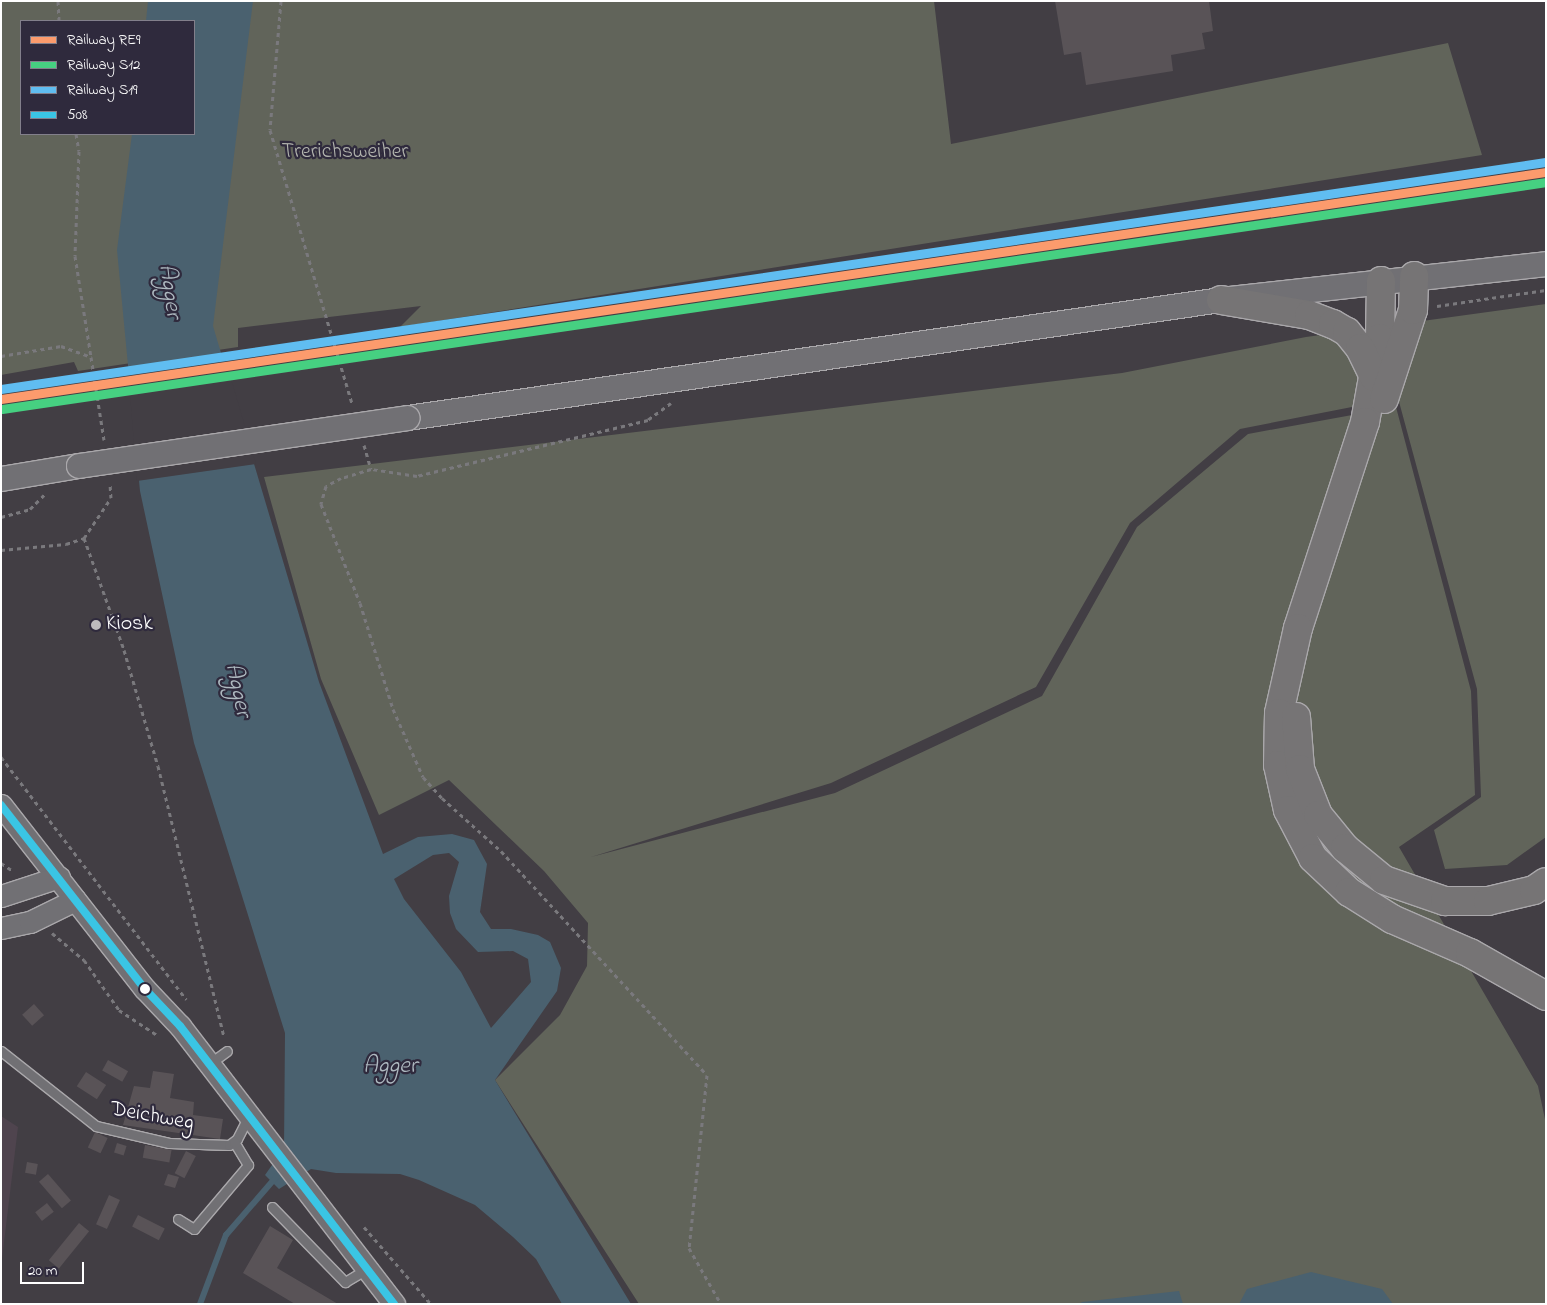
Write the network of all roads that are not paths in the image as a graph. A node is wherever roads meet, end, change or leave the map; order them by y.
1 (1546, 264) edge
2 (1414, 276) junction
3 (1381, 281) junction
4 (1222, 300) junction
5 (1374, 377) junction
6 (1, 479) edge
7 (1, 805) edge
8 (59, 877) junction
9 (1546, 882) edge
10 (1, 896) edge
11 (75, 900) junction
12 (1, 928) edge
13 (1546, 996) edge
14 (1, 1051) edge
15 (227, 1051) road end
16 (209, 1064) junction
17 (252, 1122) junction
18 (234, 1142) junction
19 (272, 1207) dead end
20 (178, 1219) dead end
21 (367, 1269) junction
22 (394, 1304) edge

1 - 2 main road
2 - 3 main road
2 - 9 highway
3 - 4 main road
3 - 5 highway
4 - 5 highway
4 - 6 main road, bridge
5 - 13 highway
7 - 8 street
8 - 10 street
8 - 11 street
11 - 12 street
11 - 16 street
14 - 18 lane, Deichweg
15 - 16 lane
16 - 17 street
17 - 18 lane
17 - 21 street
18 - 20 lane
19 - 21 lane
21 - 22 street

